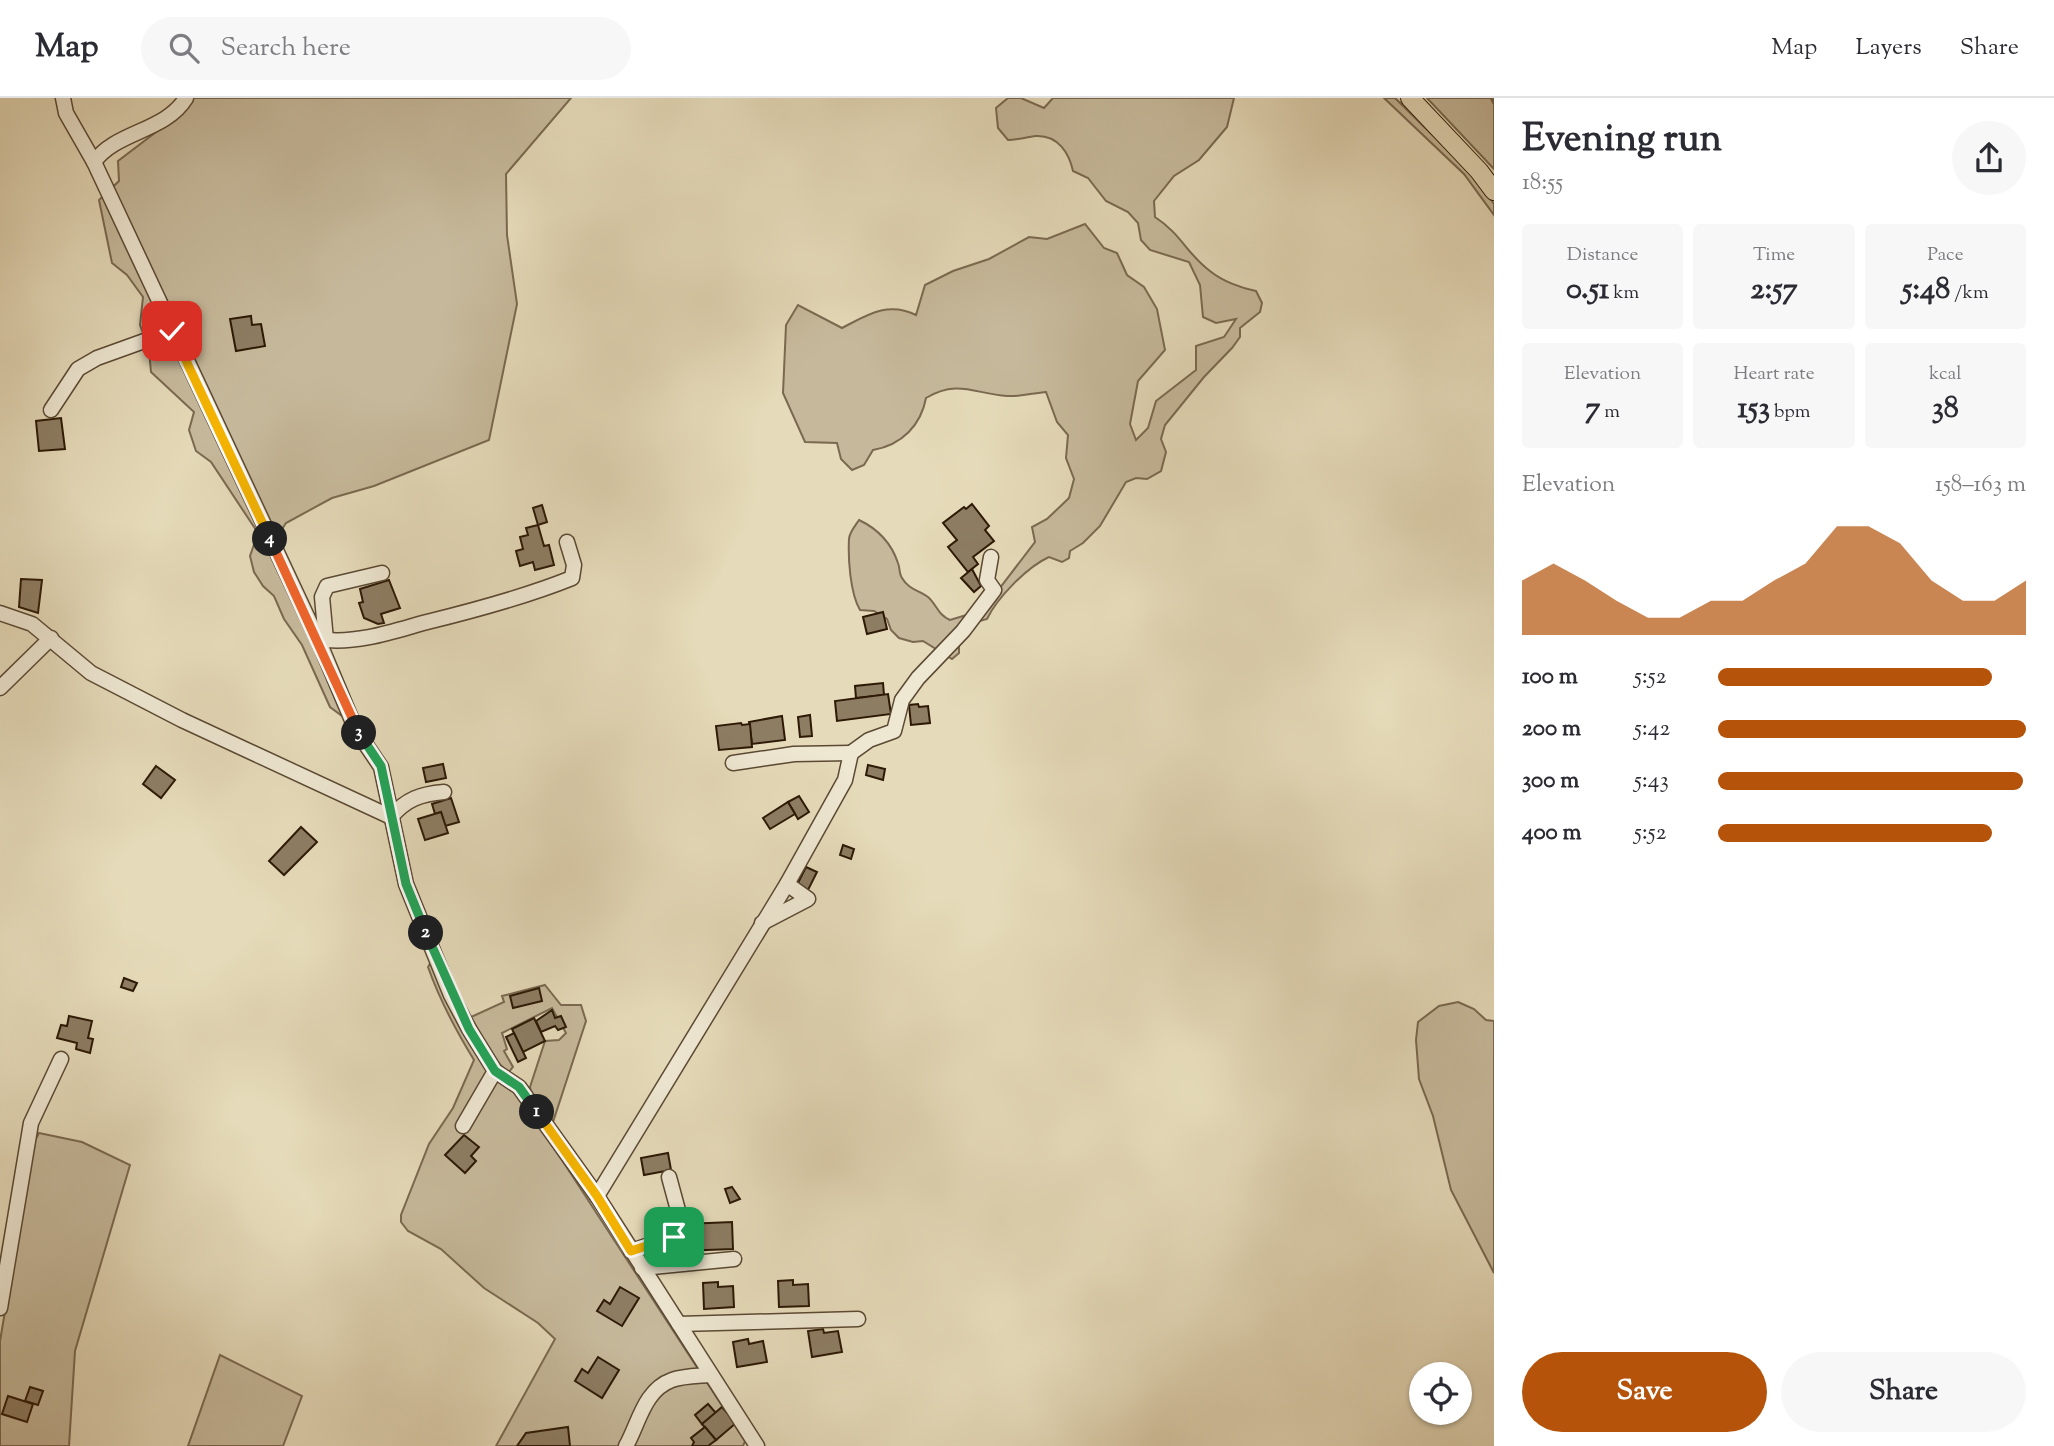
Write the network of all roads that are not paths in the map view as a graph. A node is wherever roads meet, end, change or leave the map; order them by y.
1 (63, 98) edge
2 (186, 98) edge
3 (1410, 98) edge
4 (94, 162) junction
5 (1487, 176) edge
6 (1494, 191) edge
7 (172, 331) junction
8 (51, 410) dead end
9 (567, 542) dead end
10 (991, 557) dead end
11 (382, 573) dead end
12 (0, 613) edge
13 (51, 638) junction
14 (323, 642) junction
15 (0, 688) edge
16 (851, 753) junction
17 (733, 763) dead end
18 (444, 792) dead end
19 (391, 817) junction
20 (787, 884) junction
21 (761, 923) junction
22 (61, 1059) dead end
23 (495, 1071) junction
24 (463, 1125) dead end
25 (669, 1177) dead end
26 (597, 1196) junction
27 (631, 1251) junction
28 (734, 1259) dead end
29 (642, 1268) junction
30 (0, 1308) edge
31 (858, 1319) dead end
32 (679, 1324) junction
33 (710, 1375) junction
34 (626, 1446) edge
35 (757, 1446) edge

1 - 4 street
2 - 4 street
3 - 5 main road
4 - 7 street
5 - 6 main road
7 - 8 street
7 - 14 street
9 - 14 street
10 - 16 street
11 - 14 street
12 - 13 street
13 - 15 street
13 - 19 street
14 - 19 street
16 - 17 street
16 - 20 street
18 - 19 street
19 - 23 street
20 - 21 street
20 - 21 street
21 - 26 street
22 - 30 street
23 - 24 street
23 - 26 street
25 - 27 street
26 - 27 street
27 - 29 street
28 - 29 street
29 - 32 street
31 - 32 street
32 - 33 street
33 - 34 street
33 - 35 street

